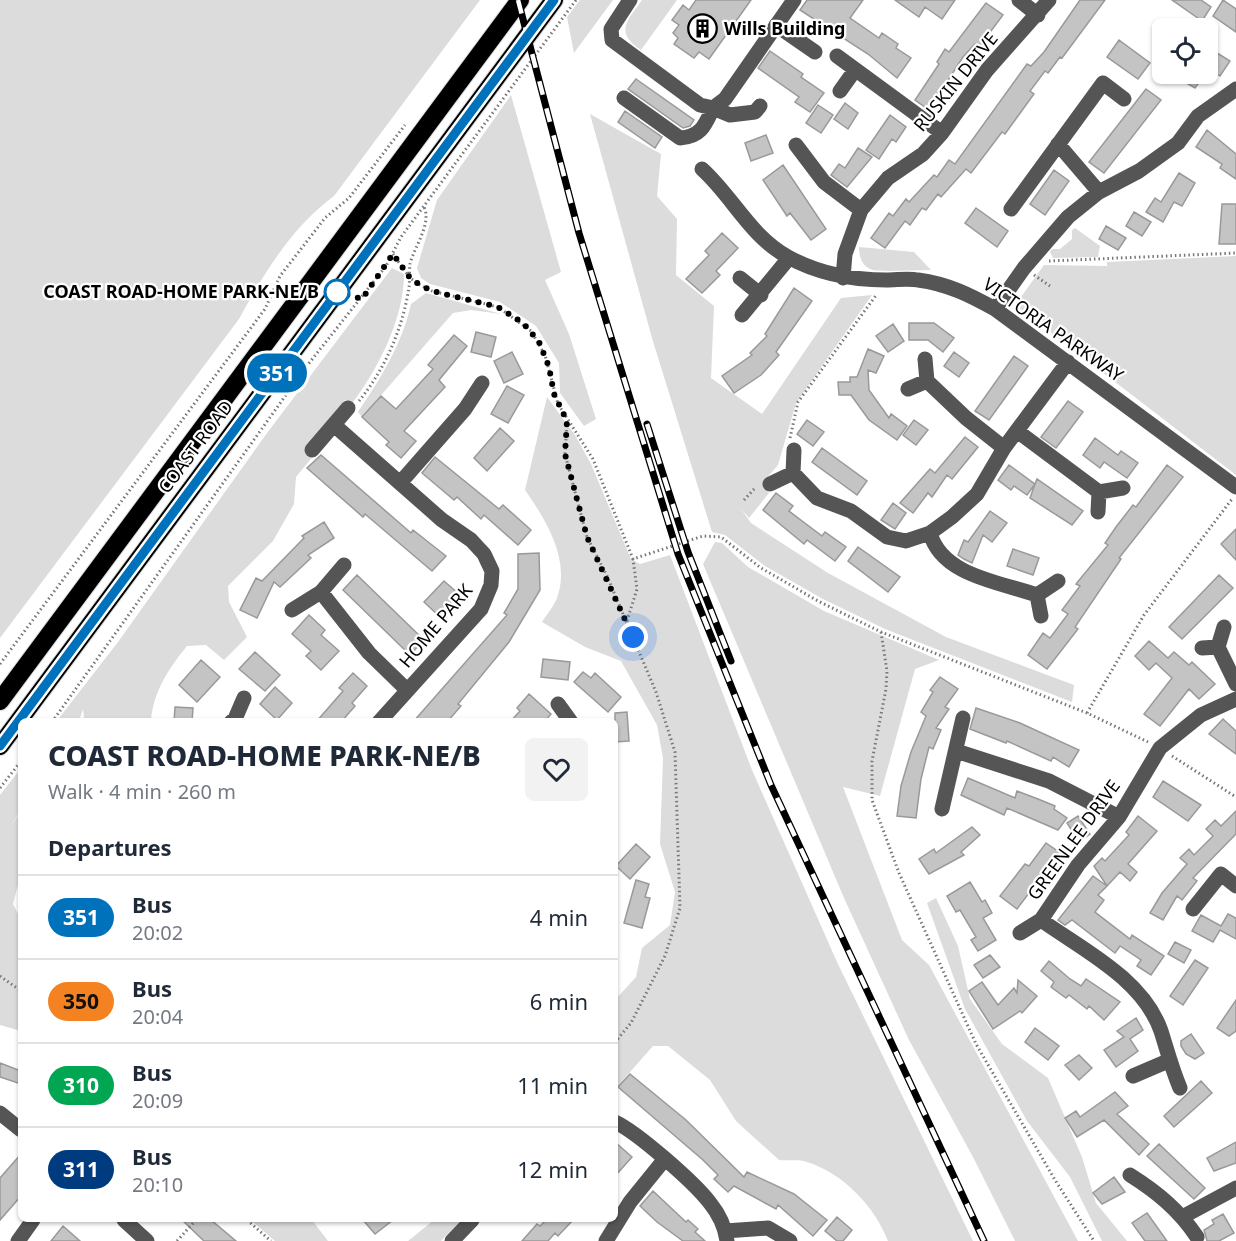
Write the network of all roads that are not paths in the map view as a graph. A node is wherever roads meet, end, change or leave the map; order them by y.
1 (520, 0) edge
2 (554, 0) edge
3 (630, 0) edge
4 (794, 0) edge
5 (1019, 0) edge
6 (1049, 0) edge
7 (1038, 15) junction
8 (776, 25) junction
9 (815, 52) dead end
10 (837, 56) dead end
11 (855, 69) junction
12 (840, 91) dead end
13 (1234, 95) edge
14 (624, 98) dead end
15 (1124, 99) dead end
16 (760, 106) dead end
17 (713, 108) junction
18 (942, 133) junction
19 (1058, 144) junction
20 (796, 145) dead end
21 (702, 169) dead end
22 (1099, 192) junction
23 (1011, 209) dead end
24 (861, 210) junction
25 (789, 258) junction
26 (740, 278) dead end
27 (843, 278) junction
28 (761, 295) junction
29 (995, 309) junction
30 (742, 315) dead end
31 (925, 360) dead end
32 (1068, 362) junction
33 (927, 381) junction
34 (482, 382) dead end
35 (908, 389) dead end
36 (348, 408) road end
37 (334, 425) junction
38 (1017, 431) junction
39 (1004, 448) junction
40 (312, 450) dead end
41 (794, 450) road end
42 (793, 473) junction
43 (400, 483) junction
44 (770, 484) dead end
45 (1236, 487) edge
46 (1123, 488) dead end
47 (1099, 492) junction
48 (1098, 512) dead end
49 (930, 533) junction
50 (344, 565) dead end
51 (1058, 581) dead end
52 (321, 591) junction
53 (1037, 595) junction
54 (292, 610) dead end
55 (1041, 616) dead end
56 (1224, 627) dead end
57 (1236, 684) edge
58 (407, 690) junction
59 (244, 698) dead end
60 (1236, 699) edge
61 (0, 701) edge
62 (558, 704) dead end
63 (21, 718) edge
64 (235, 718) edge
65 (383, 718) edge
66 (568, 718) edge
67 (963, 718) dead end
68 (18, 722) edge
69 (0, 746) edge
70 (956, 751) junction
71 (942, 809) dead end
72 (1119, 818) junction
73 (1236, 886) edge
74 (1193, 909) dead end
75 (1041, 920) junction
76 (1020, 933) dead end
77 (1168, 1061) junction
78 (1133, 1076) dead end
79 (1180, 1088) dead end
80 (0, 1113) edge
81 (618, 1124) edge
82 (18, 1128) edge
83 (664, 1160) junction
84 (1130, 1175) dead end
85 (1236, 1188) edge
86 (1184, 1216) junction
87 (32, 1222) edge
88 (126, 1222) edge
89 (470, 1222) edge
90 (618, 1222) edge
91 (618, 1222) edge
92 (726, 1236) edge
93 (1197, 1237) dead end
94 (138, 1238) edge
95 (18, 1241) edge
96 (452, 1241) edge
97 (606, 1241) edge
98 (790, 1241) edge

1 - 61 highway, COAST ROAD
2 - 63 highway, COAST ROAD
3 - 17 street
4 - 8 street
5 - 7 street
6 - 7 street, RUSKIN DRIVE
7 - 18 street, RUSKIN DRIVE
8 - 9 street
8 - 17 street
10 - 11 street
11 - 12 street
11 - 18 street
13 - 22 street
14 - 17 street
15 - 19 street
16 - 17 street
18 - 24 street, RUSKIN DRIVE
19 - 22 street
19 - 23 street
20 - 24 street
21 - 25 street, VICTORIA PARKWAY
22 - 29 street
24 - 27 street, RUSKIN DRIVE
25 - 27 street, VICTORIA PARKWAY
25 - 28 street
26 - 28 street
27 - 29 street, VICTORIA PARKWAY
28 - 30 street
29 - 32 street, VICTORIA PARKWAY
31 - 33 street
32 - 38 street
32 - 45 street, VICTORIA PARKWAY
33 - 35 street
33 - 39 street
34 - 43 street
36 - 37 street
37 - 40 street
37 - 43 street, HOME PARK
38 - 39 street
38 - 47 street
39 - 49 street
41 - 42 street
42 - 44 street
42 - 49 street
43 - 58 street, HOME PARK
46 - 47 street
47 - 48 street
49 - 53 street
50 - 52 street
51 - 53 street
52 - 54 street
52 - 58 street, HOME PARK
53 - 55 street
56 - 57 street
58 - 65 street, HOME PARK
59 - 64 street
60 - 72 street, GREENLEE DRIVE
62 - 66 street
67 - 70 street
68 - 69 highway, COAST ROAD
70 - 71 street
70 - 72 street
72 - 75 street, GREENLEE DRIVE
73 - 74 street
75 - 76 street, GREENLEE DRIVE
75 - 77 street
77 - 78 street
77 - 79 street
80 - 82 street
81 - 83 street
83 - 91 street
83 - 92 street
84 - 86 street
85 - 86 street
86 - 93 street
87 - 95 street
88 - 94 street
89 - 96 street
90 - 97 street
92 - 98 street

